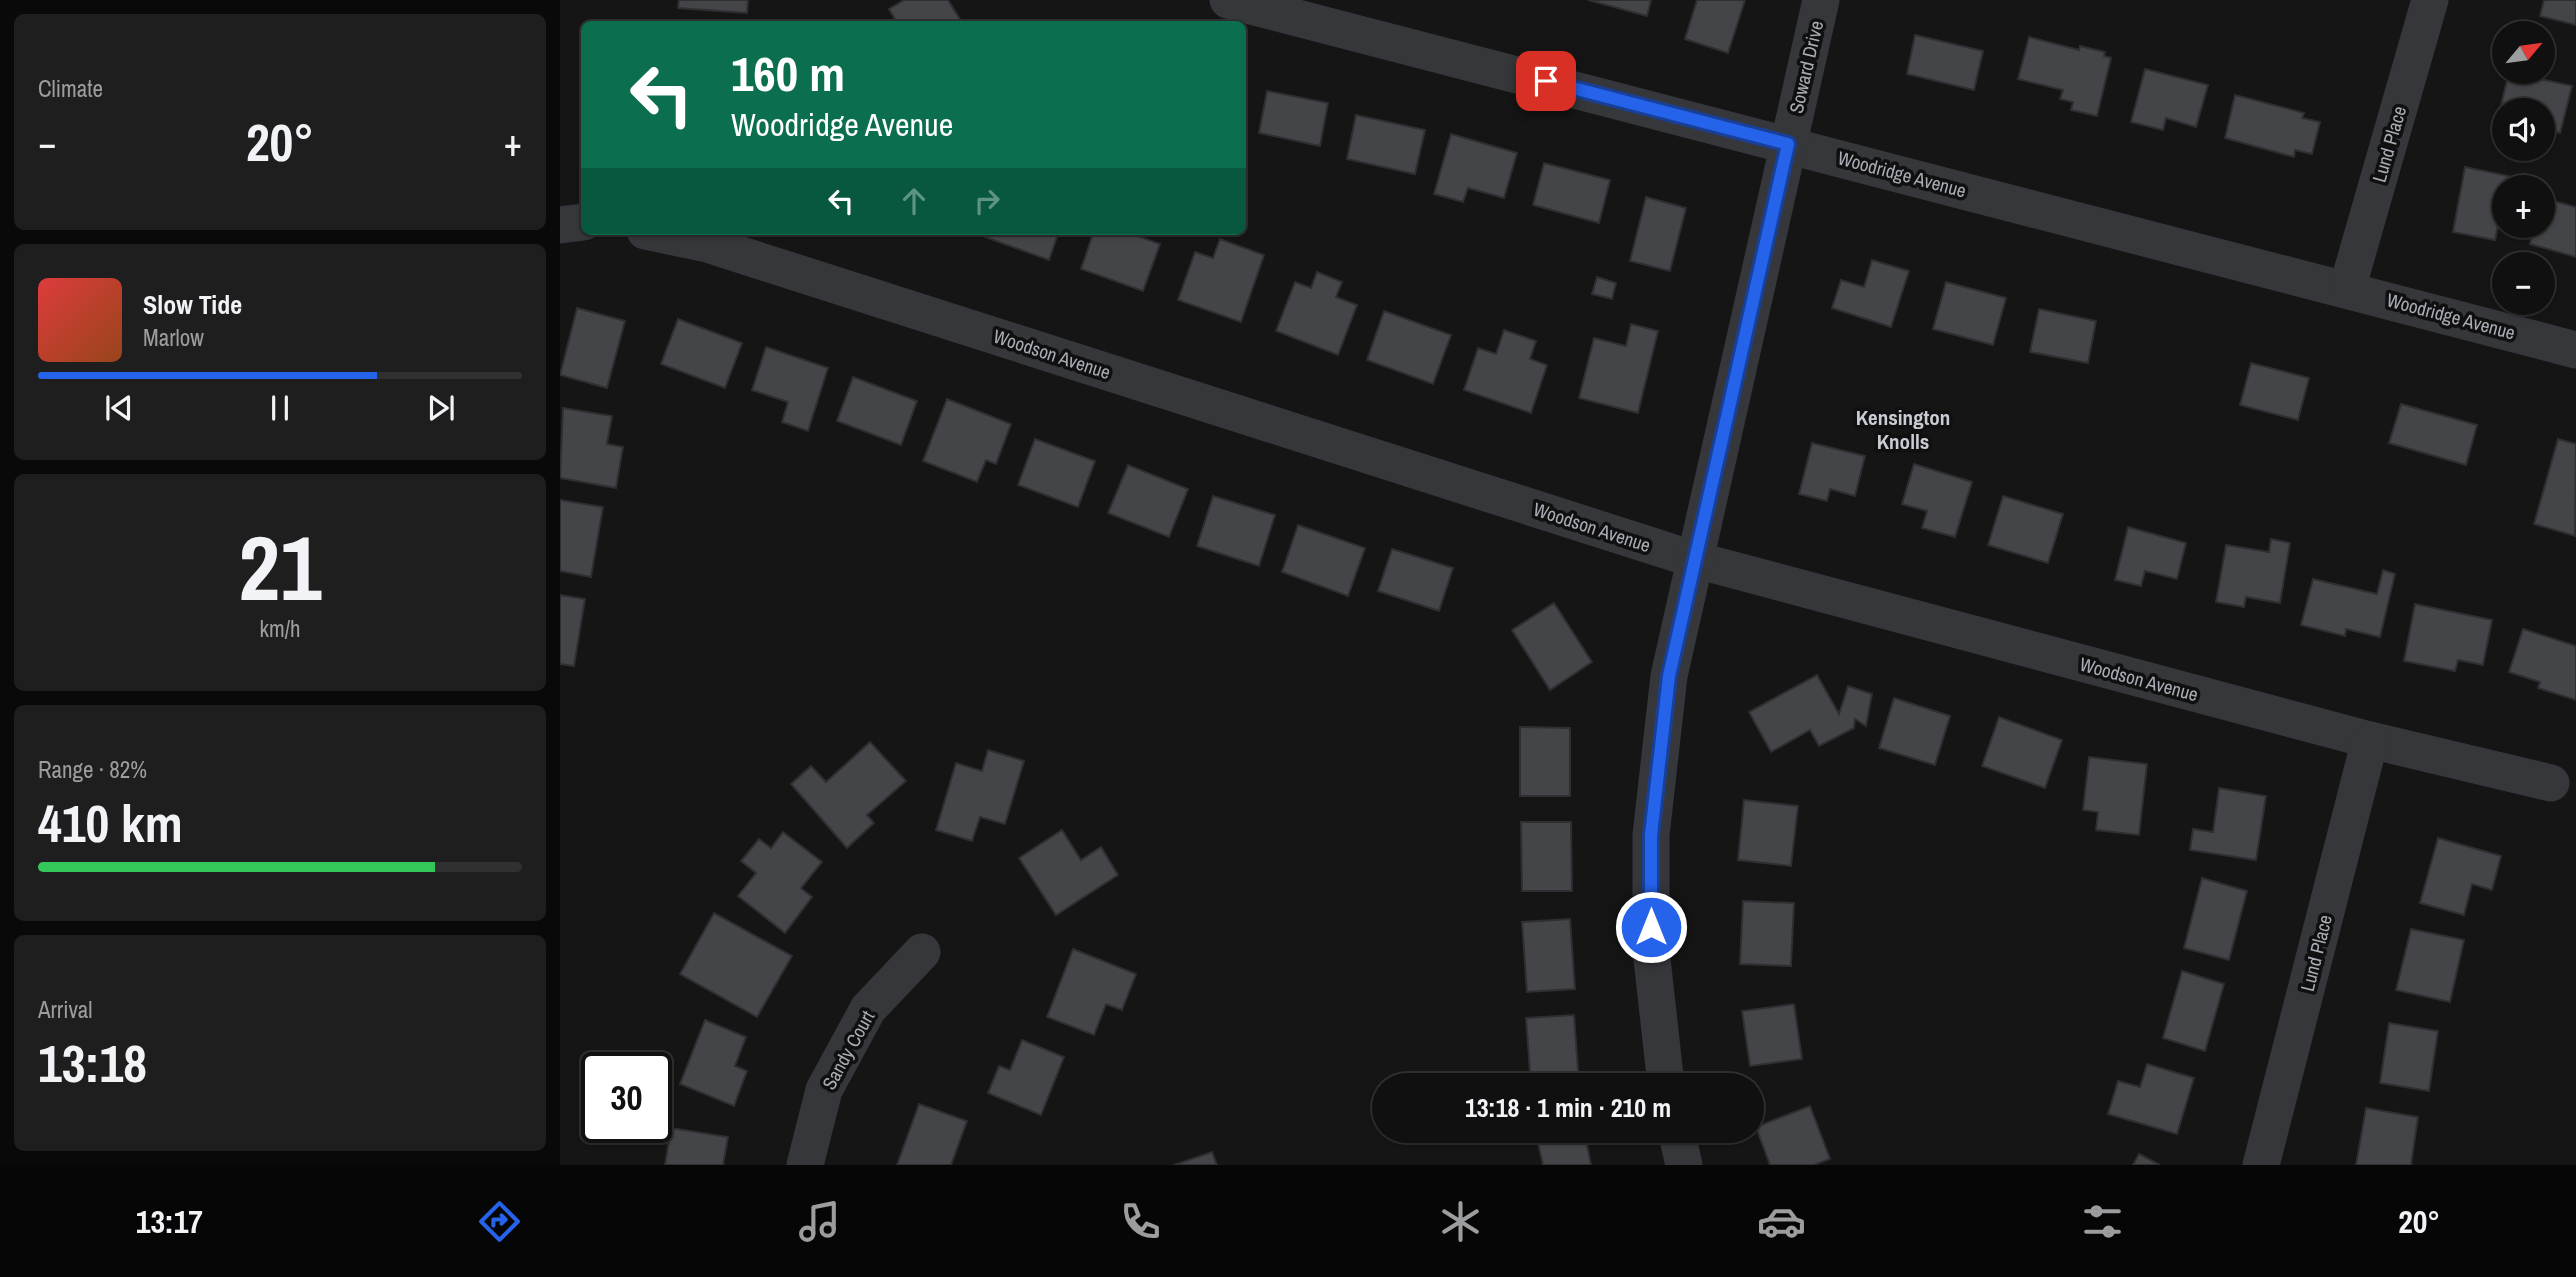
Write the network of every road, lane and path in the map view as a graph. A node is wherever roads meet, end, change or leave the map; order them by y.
1 (1228, 0) edge
2 (1821, 0) edge
3 (2430, 0) edge
4 (1788, 144) junction
5 (581, 222) edge
6 (560, 225) edge
7 (664, 235) edge
8 (2347, 289) junction
9 (2576, 350) edge
10 (1696, 560) junction
11 (2370, 740) junction
12 (2551, 783) dead end
13 (922, 952) dead end
14 (1664, 1073) edge
15 (1679, 1143) edge
16 (805, 1165) edge
17 (1685, 1165) edge
18 (2261, 1165) edge

1 - 4 street, Woodridge Avenue
2 - 4 street, Soward Drive
3 - 8 street, Lund Place
4 - 8 street, Woodridge Avenue
4 - 10 street, Soward Drive
5 - 6 street
7 - 10 street, Woodson Avenue
8 - 9 street, Woodridge Avenue
10 - 11 street, Woodson Avenue
10 - 14 street, Soward Drive
11 - 12 street, Woodson Avenue
11 - 18 street, Lund Place
13 - 16 street, Sandy Court
15 - 17 street

